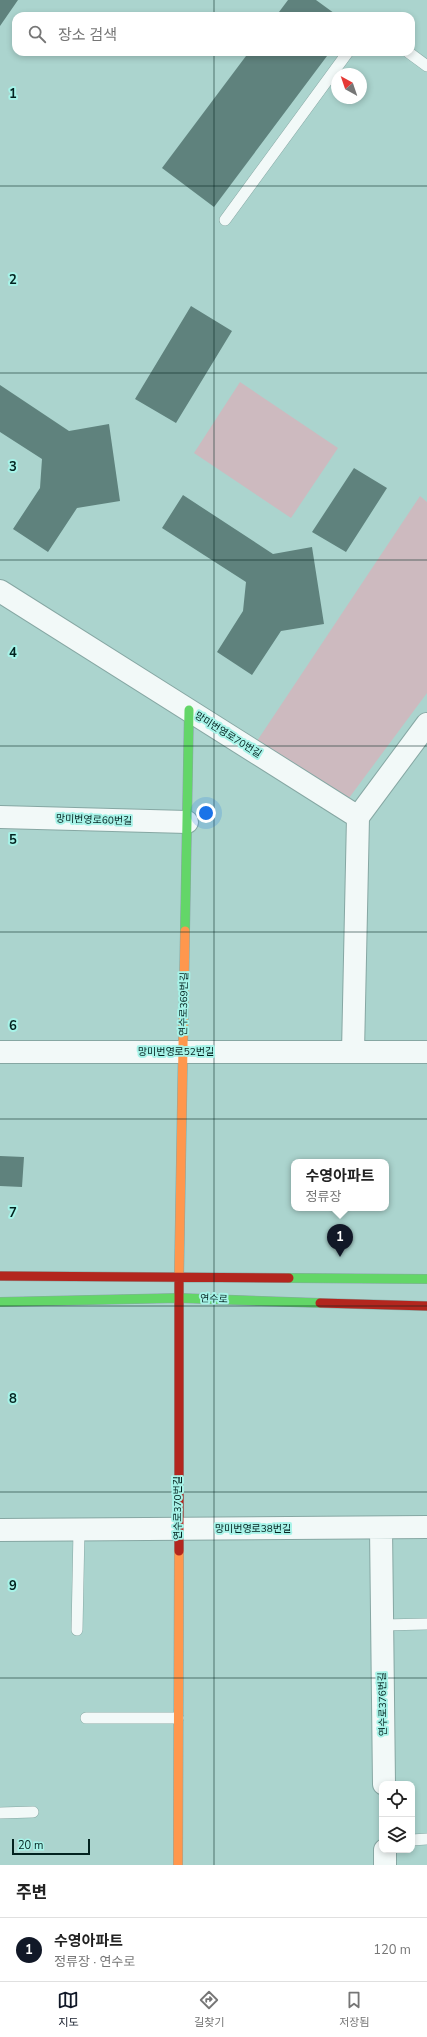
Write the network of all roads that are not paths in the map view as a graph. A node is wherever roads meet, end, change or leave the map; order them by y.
1 (345, 56) edge
2 (413, 56) edge
3 (427, 66) edge
4 (225, 220) dead end
5 (0, 591) edge
6 (189, 710) junction
7 (427, 724) edge
8 (0, 817) edge
9 (358, 817) junction
10 (187, 822) junction
11 (0, 1052) edge
12 (183, 1052) junction
13 (353, 1052) junction
14 (427, 1052) edge
15 (0, 1276) edge
16 (179, 1276) junction
17 (427, 1279) edge
18 (179, 1298) junction
19 (0, 1302) edge
20 (427, 1306) edge
21 (427, 1527) edge
22 (381, 1528) junction
23 (178, 1529) junction
24 (0, 1530) edge
25 (79, 1530) junction
26 (382, 1624) junction
27 (427, 1624) edge
28 (77, 1630) dead end
29 (86, 1718) dead end
30 (178, 1718) junction
31 (384, 1781) edge
32 (33, 1812) dead end
33 (0, 1813) edge
34 (427, 1839) edge
35 (415, 1840) edge
36 (385, 1853) edge
37 (178, 1865) edge
38 (385, 1865) edge

1 - 4 lane
2 - 3 lane
5 - 6 street, 망미번영로70번길
6 - 9 street, 망미번영로70번길
6 - 10 street, 연수로369번길
7 - 9 street
8 - 10 street, 망미번영로60번길
9 - 13 street
10 - 12 street, 연수로369번길
11 - 12 street, 망미번영로52번길
12 - 13 street, 망미번영로52번길
12 - 16 street, 연수로369번길
13 - 14 street, 망미번영로52번길
15 - 16 street
16 - 17 street
16 - 18 street, 연수로369번길
18 - 19 street, 연수로
18 - 20 street, 연수로
18 - 23 street, 연수로370번길
21 - 22 street, 망미번영로38번길
22 - 23 street, 망미번영로38번길
22 - 26 street, 연수로376번길
23 - 25 street, 망미번영로38번길
23 - 30 street, 연수로370번길
24 - 25 street, 망미번영로38번길
25 - 28 lane
26 - 27 lane
26 - 31 street, 연수로376번길
29 - 30 lane
30 - 37 street, 연수로370번길
32 - 33 lane
34 - 35 lane
36 - 38 street

